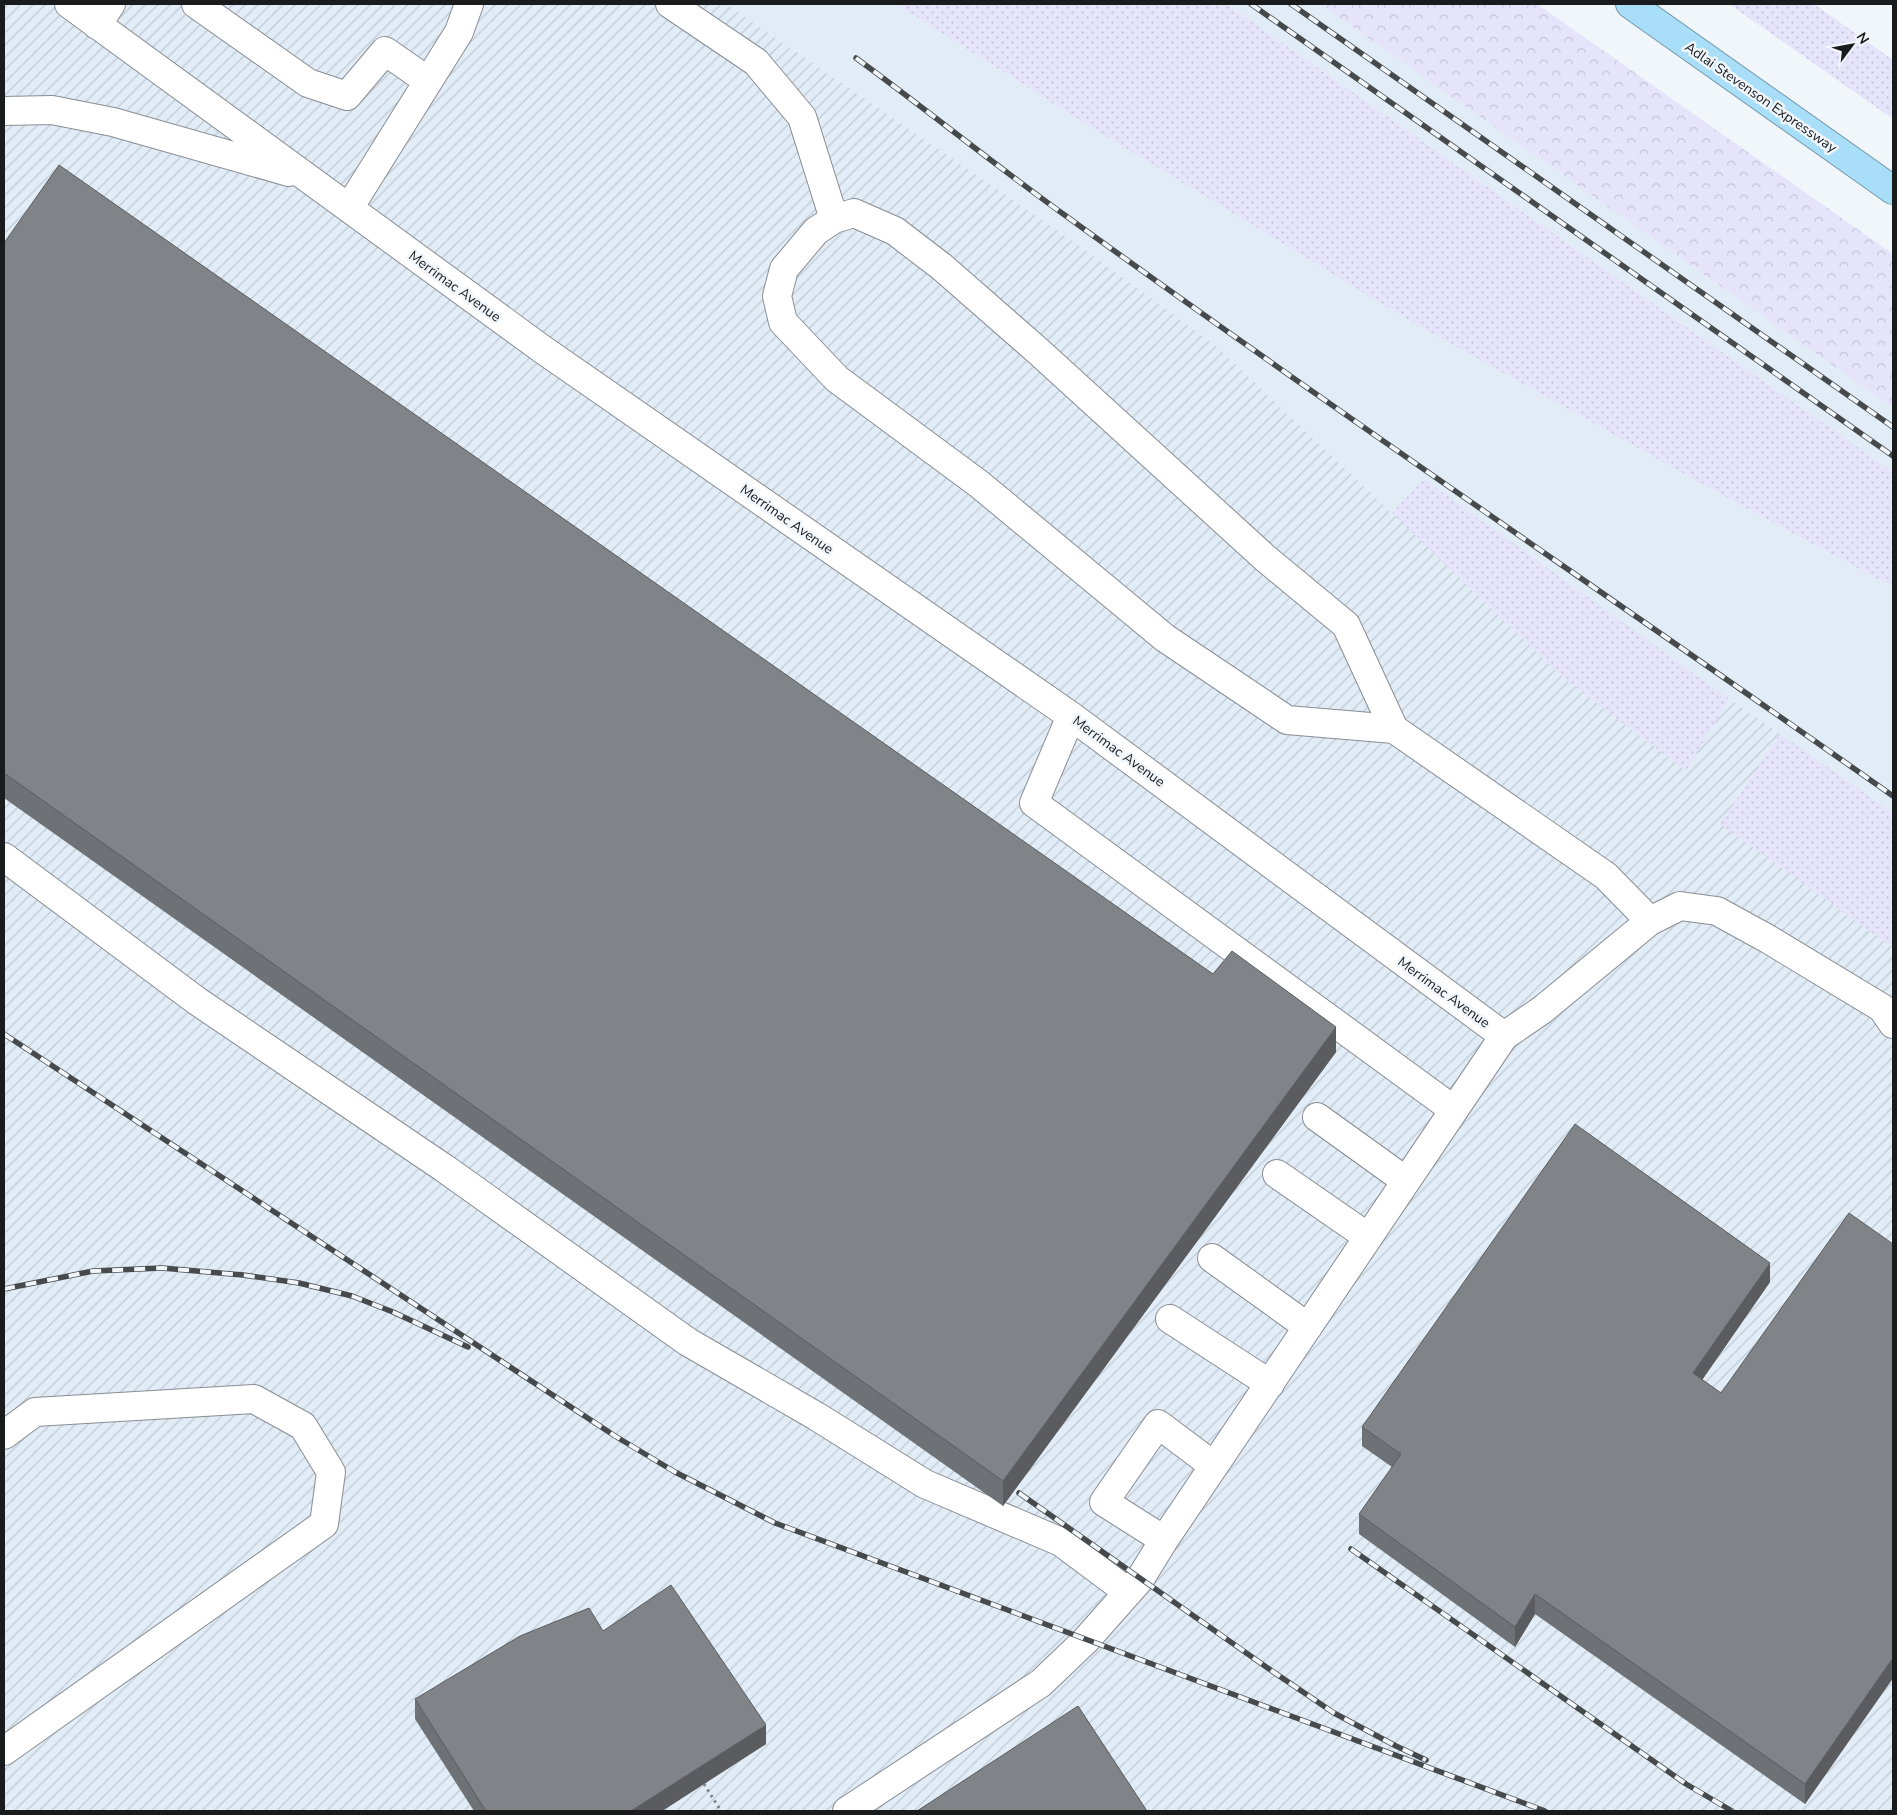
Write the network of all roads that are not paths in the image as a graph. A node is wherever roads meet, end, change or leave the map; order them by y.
1 (68, 4) edge
2 (196, 4) edge
3 (469, 4) edge
4 (670, 4) edge
5 (1630, 4) edge
6 (104, 14) edge
7 (428, 82) junction
8 (4, 110) edge
9 (306, 177) junction
10 (1893, 190) edge
11 (349, 208) junction
12 (834, 219) junction
13 (1071, 716) junction
14 (1394, 729) junction
15 (4, 857) edge
16 (1650, 921) junction
17 (1893, 1024) edge
18 (1504, 1036) junction
19 (1454, 1110) junction
20 (1317, 1117) dead end
21 (1277, 1174) dead end
22 (1406, 1181) junction
23 (1368, 1237) junction
24 (1212, 1258) dead end
25 (1170, 1320) dead end
26 (1308, 1328) junction
27 (1270, 1384) junction
28 (4, 1435) edge
29 (1214, 1466) junction
30 (1164, 1540) junction
31 (1128, 1592) junction
32 (4, 1751) edge
33 (847, 1811) edge

1 - 6 street, Merrimac Avenue
2 - 7 street
3 - 7 street
4 - 12 street
5 - 10 highway, Adlai Stevenson Expressway
6 - 9 street, Merrimac Avenue
7 - 11 street
8 - 9 street
9 - 11 street, Merrimac Avenue
11 - 13 street, Merrimac Avenue
12 - 14 street
12 - 14 street
13 - 18 street, Merrimac Avenue
13 - 19 street
14 - 16 street
15 - 31 street
16 - 17 street
16 - 18 street
18 - 19 street
19 - 22 street
20 - 22 street
21 - 23 street
22 - 23 street
23 - 26 street
24 - 26 street
25 - 27 street
26 - 27 street
27 - 29 street
28 - 32 street
29 - 30 street
29 - 30 street
30 - 31 street
31 - 33 street

